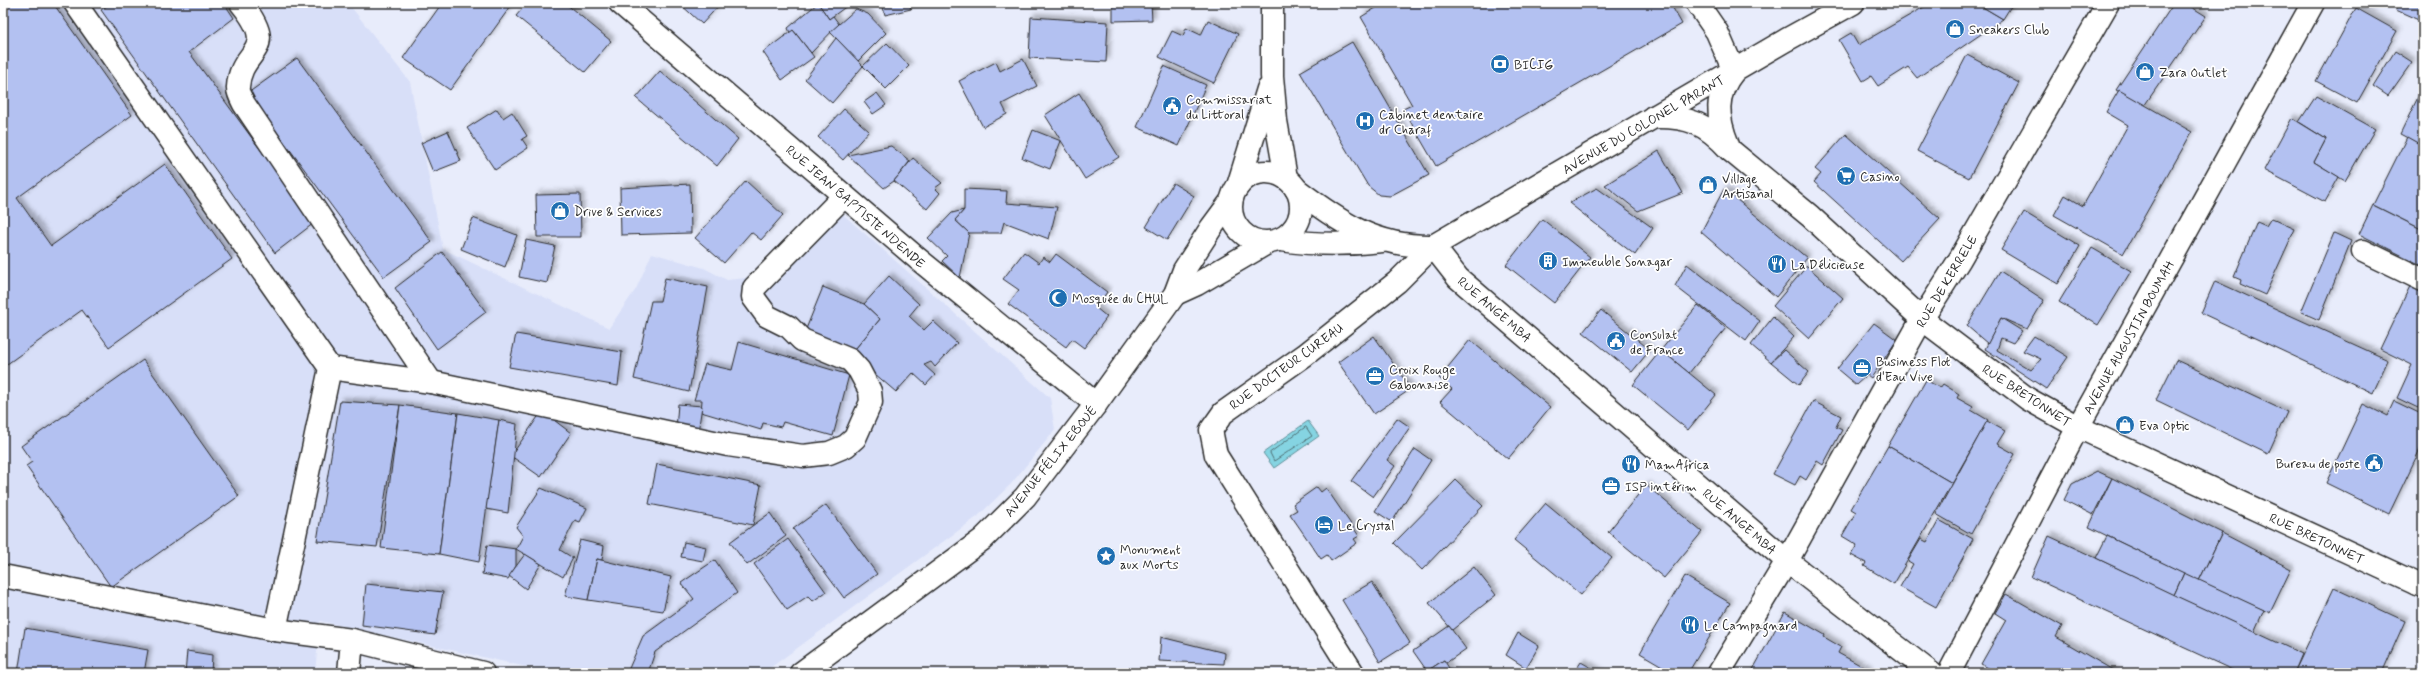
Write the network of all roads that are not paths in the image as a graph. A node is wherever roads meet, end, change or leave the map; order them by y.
1 (75, 3) edge
2 (241, 3) edge
3 (620, 3) edge
4 (1272, 3) edge
5 (1697, 3) edge
6 (1853, 3) edge
7 (2108, 3) edge
8 (2314, 3) edge
9 (1734, 71) junction
10 (1272, 76) junction
11 (1653, 117) junction
12 (1730, 150) junction
13 (1291, 184) junction
14 (1234, 194) junction
15 (844, 196) junction
16 (1274, 241) junction
17 (1383, 241) junction
18 (1433, 246) junction
19 (2363, 251) dead end
20 (2423, 280) edge
21 (1175, 294) junction
22 (1922, 319) junction
23 (330, 368) junction
24 (431, 382) junction
25 (1096, 404) junction
26 (2078, 427) junction
27 (1787, 561) junction
28 (3, 576) edge
29 (2421, 585) edge
30 (275, 630) junction
31 (352, 640) junction
32 (349, 673) edge
33 (483, 673) edge
34 (801, 673) edge
35 (1353, 673) edge
36 (1719, 673) edge
37 (1931, 673) edge
38 (1948, 673) edge

1 - 23 street
2 - 24 street
3 - 15 street, RUE JEAN BAPTISTE NDENDE
4 - 10 street
5 - 9 street
6 - 9 street, AVENUE DU COLONEL PARANT
7 - 22 street, RUE DE KERRELE
8 - 26 street, AVENUE AUGUSTIN BOUMAH
9 - 11 street, AVENUE DU COLONEL PARANT
9 - 12 street
10 - 13 street
10 - 14 street
11 - 12 street, RUE BRETONNET
11 - 18 street, AVENUE DU COLONEL PARANT
12 - 22 street, RUE BRETONNET
13 - 14 street
13 - 16 street
13 - 17 street
14 - 16 street
14 - 21 street
15 - 24 street
15 - 25 street, RUE JEAN BAPTISTE NDENDE
16 - 17 street
16 - 21 street
17 - 18 street
18 - 27 street, RUE ANGE MBA
18 - 35 street, RUE DOCTEUR CUREAU
19 - 20 street
21 - 25 street, AVENUE FÉLIX EBOUÉ
22 - 26 street, RUE BRETONNET
22 - 27 street, RUE DE KERRELE
23 - 24 street
23 - 30 street
25 - 34 street, AVENUE FÉLIX EBOUÉ
26 - 29 street, RUE BRETONNET
26 - 38 street, AVENUE AUGUSTIN BOUMAH
27 - 36 street, RUE DE KERRELE
27 - 37 street, RUE ANGE MBA
28 - 30 street
30 - 31 street
31 - 32 street
31 - 33 street

